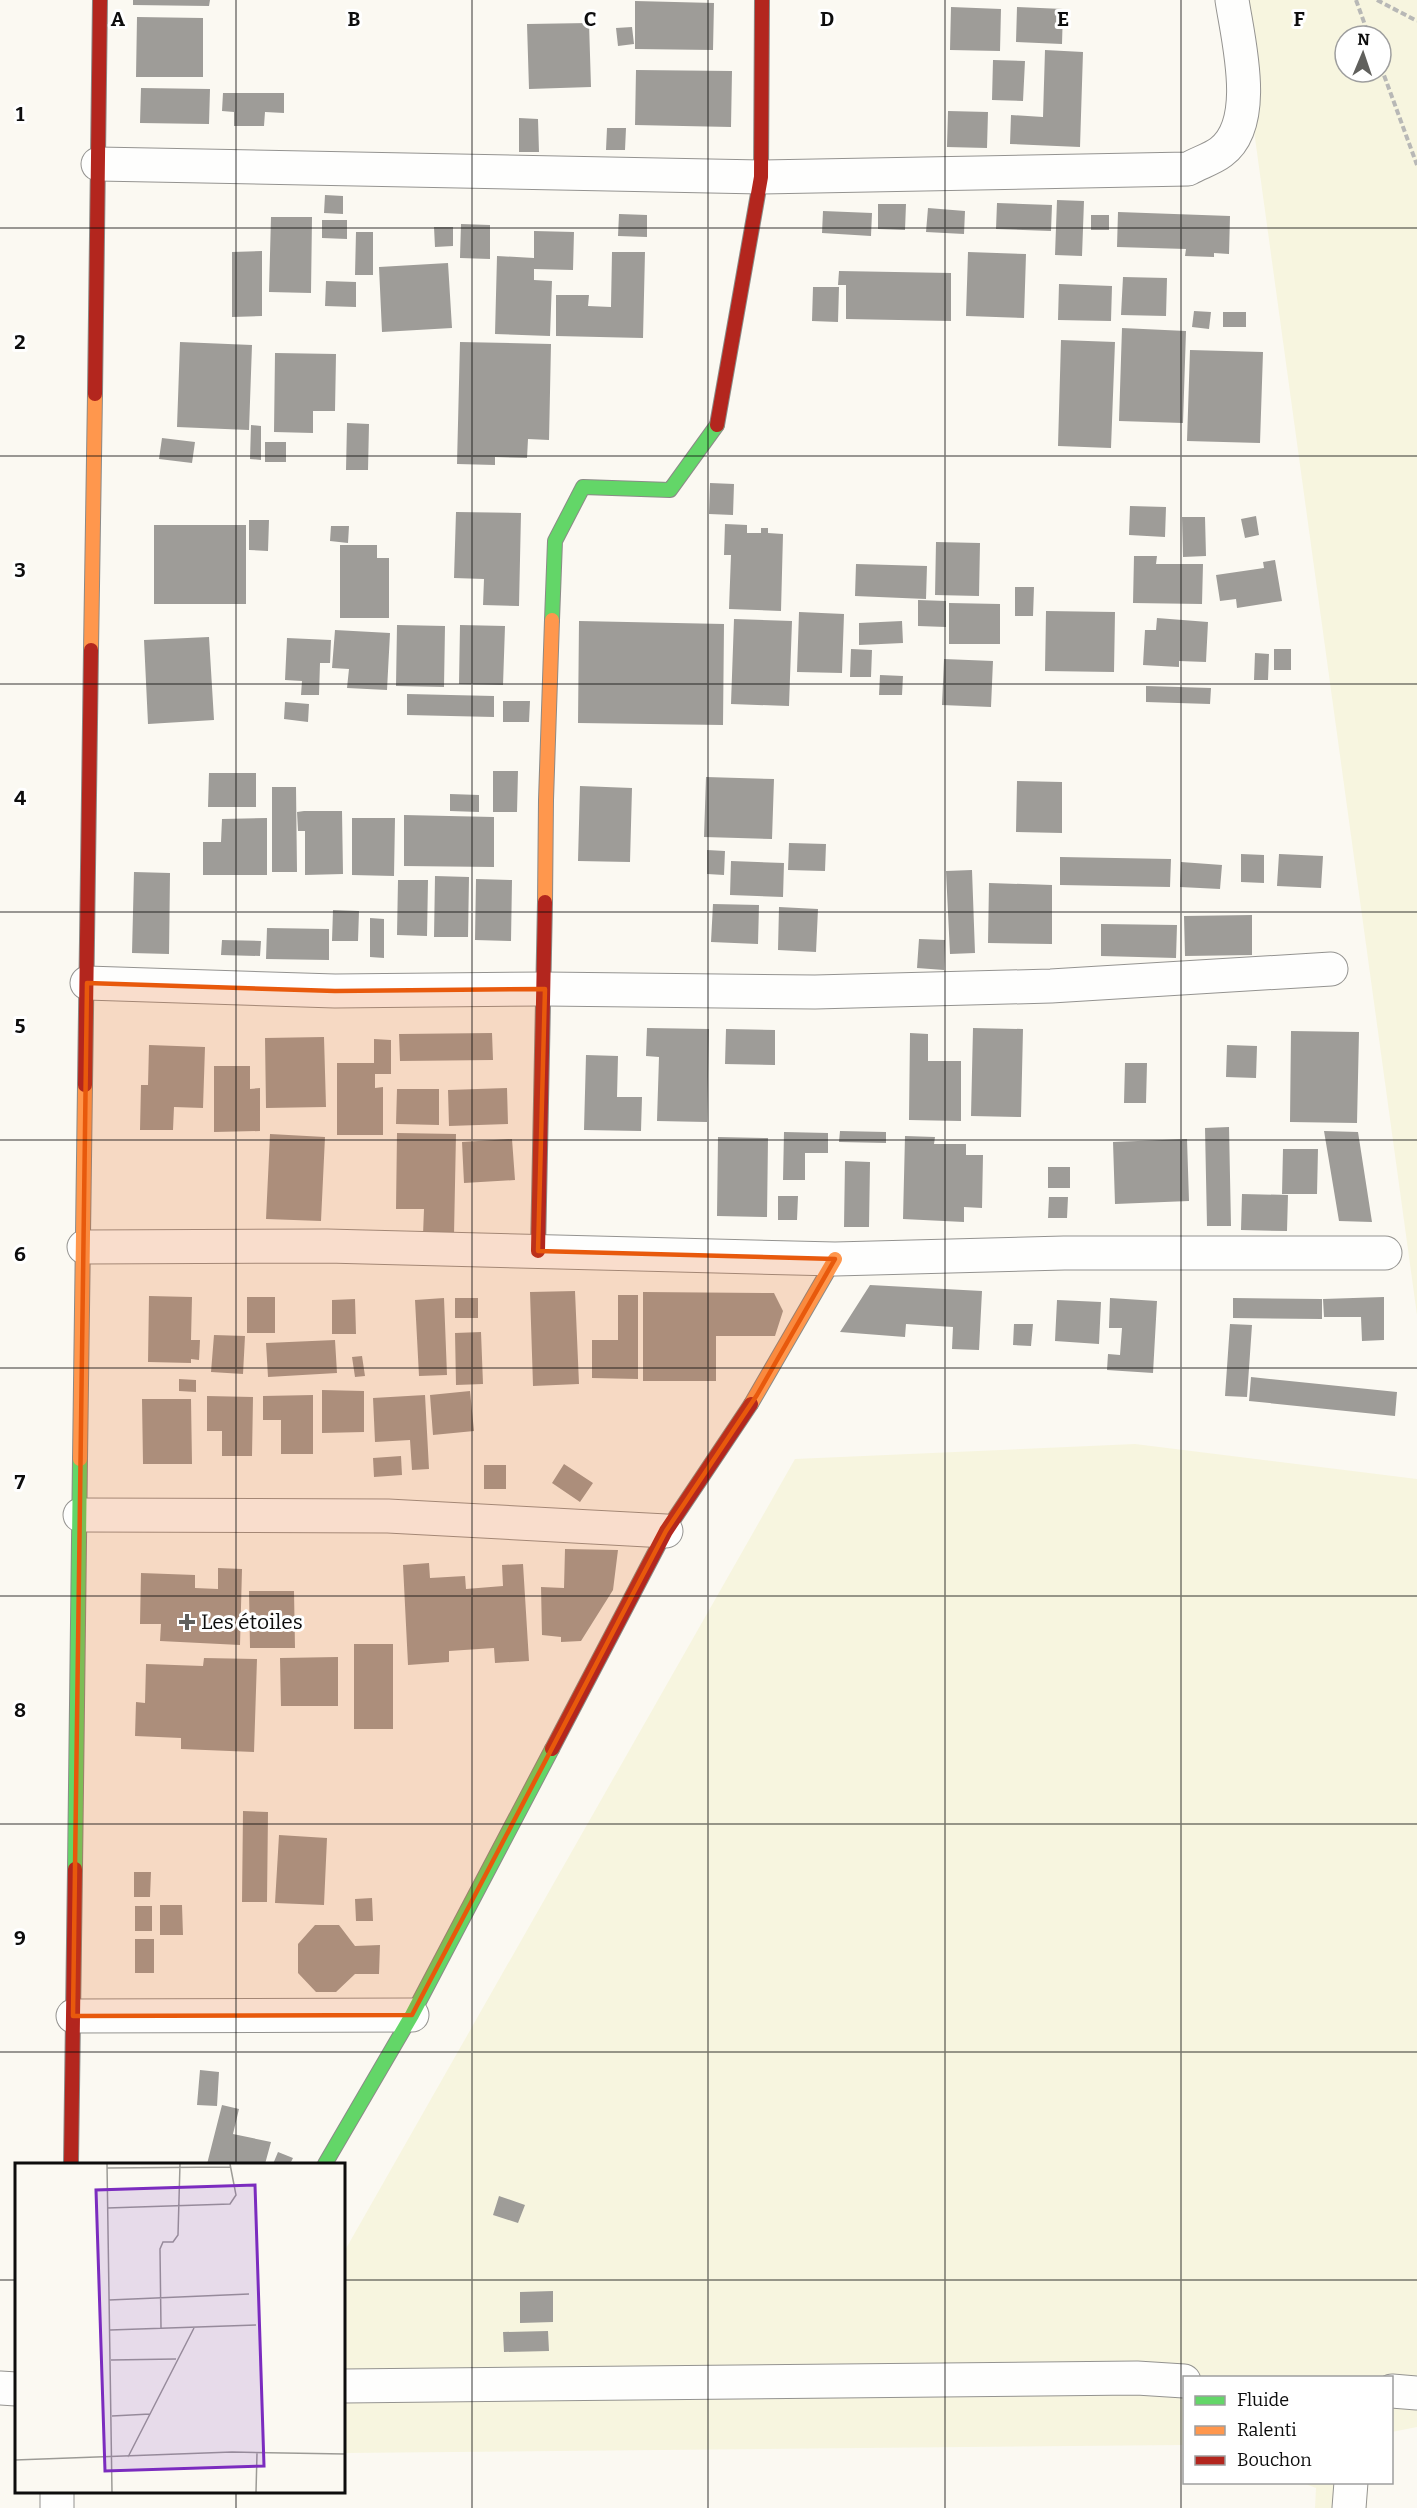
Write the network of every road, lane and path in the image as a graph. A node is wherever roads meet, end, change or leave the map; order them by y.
1 (100, 0) edge
2 (762, 0) edge
3 (1232, 0) edge
4 (1356, 0) edge
5 (1377, 0) edge
6 (1417, 21) edge
7 (1365, 24) edge
8 (1387, 84) edge
9 (98, 164) junction
10 (1417, 165) edge
11 (761, 177) junction
12 (1331, 969) dead end
13 (87, 983) junction
14 (545, 989) junction
15 (84, 1247) junction
16 (538, 1251) junction
17 (1385, 1252) dead end
18 (835, 1259) junction
19 (80, 1515) junction
20 (666, 1531) junction
21 (412, 2014) junction
22 (73, 2016) junction
23 (71, 2163) edge
24 (326, 2163) edge
25 (1183, 2381) edge
26 (345, 2386) edge
27 (0, 2388) edge
28 (15, 2389) edge
29 (1393, 2391) edge
30 (1417, 2393) edge
31 (1351, 2484) edge
32 (1349, 2508) edge

1 - 9 street
2 - 11 street
3 - 11 street
4 - 7 path
5 - 6 path
8 - 10 path
9 - 11 street
9 - 13 street
11 - 14 street
12 - 14 street
13 - 14 street
13 - 15 street
14 - 16 street
15 - 16 street
15 - 19 street
16 - 18 street
17 - 18 street
18 - 20 street
19 - 20 street
19 - 22 street
20 - 21 street
21 - 22 street
21 - 24 street
22 - 23 street
25 - 26 street
27 - 28 street
29 - 30 street
31 - 32 street

